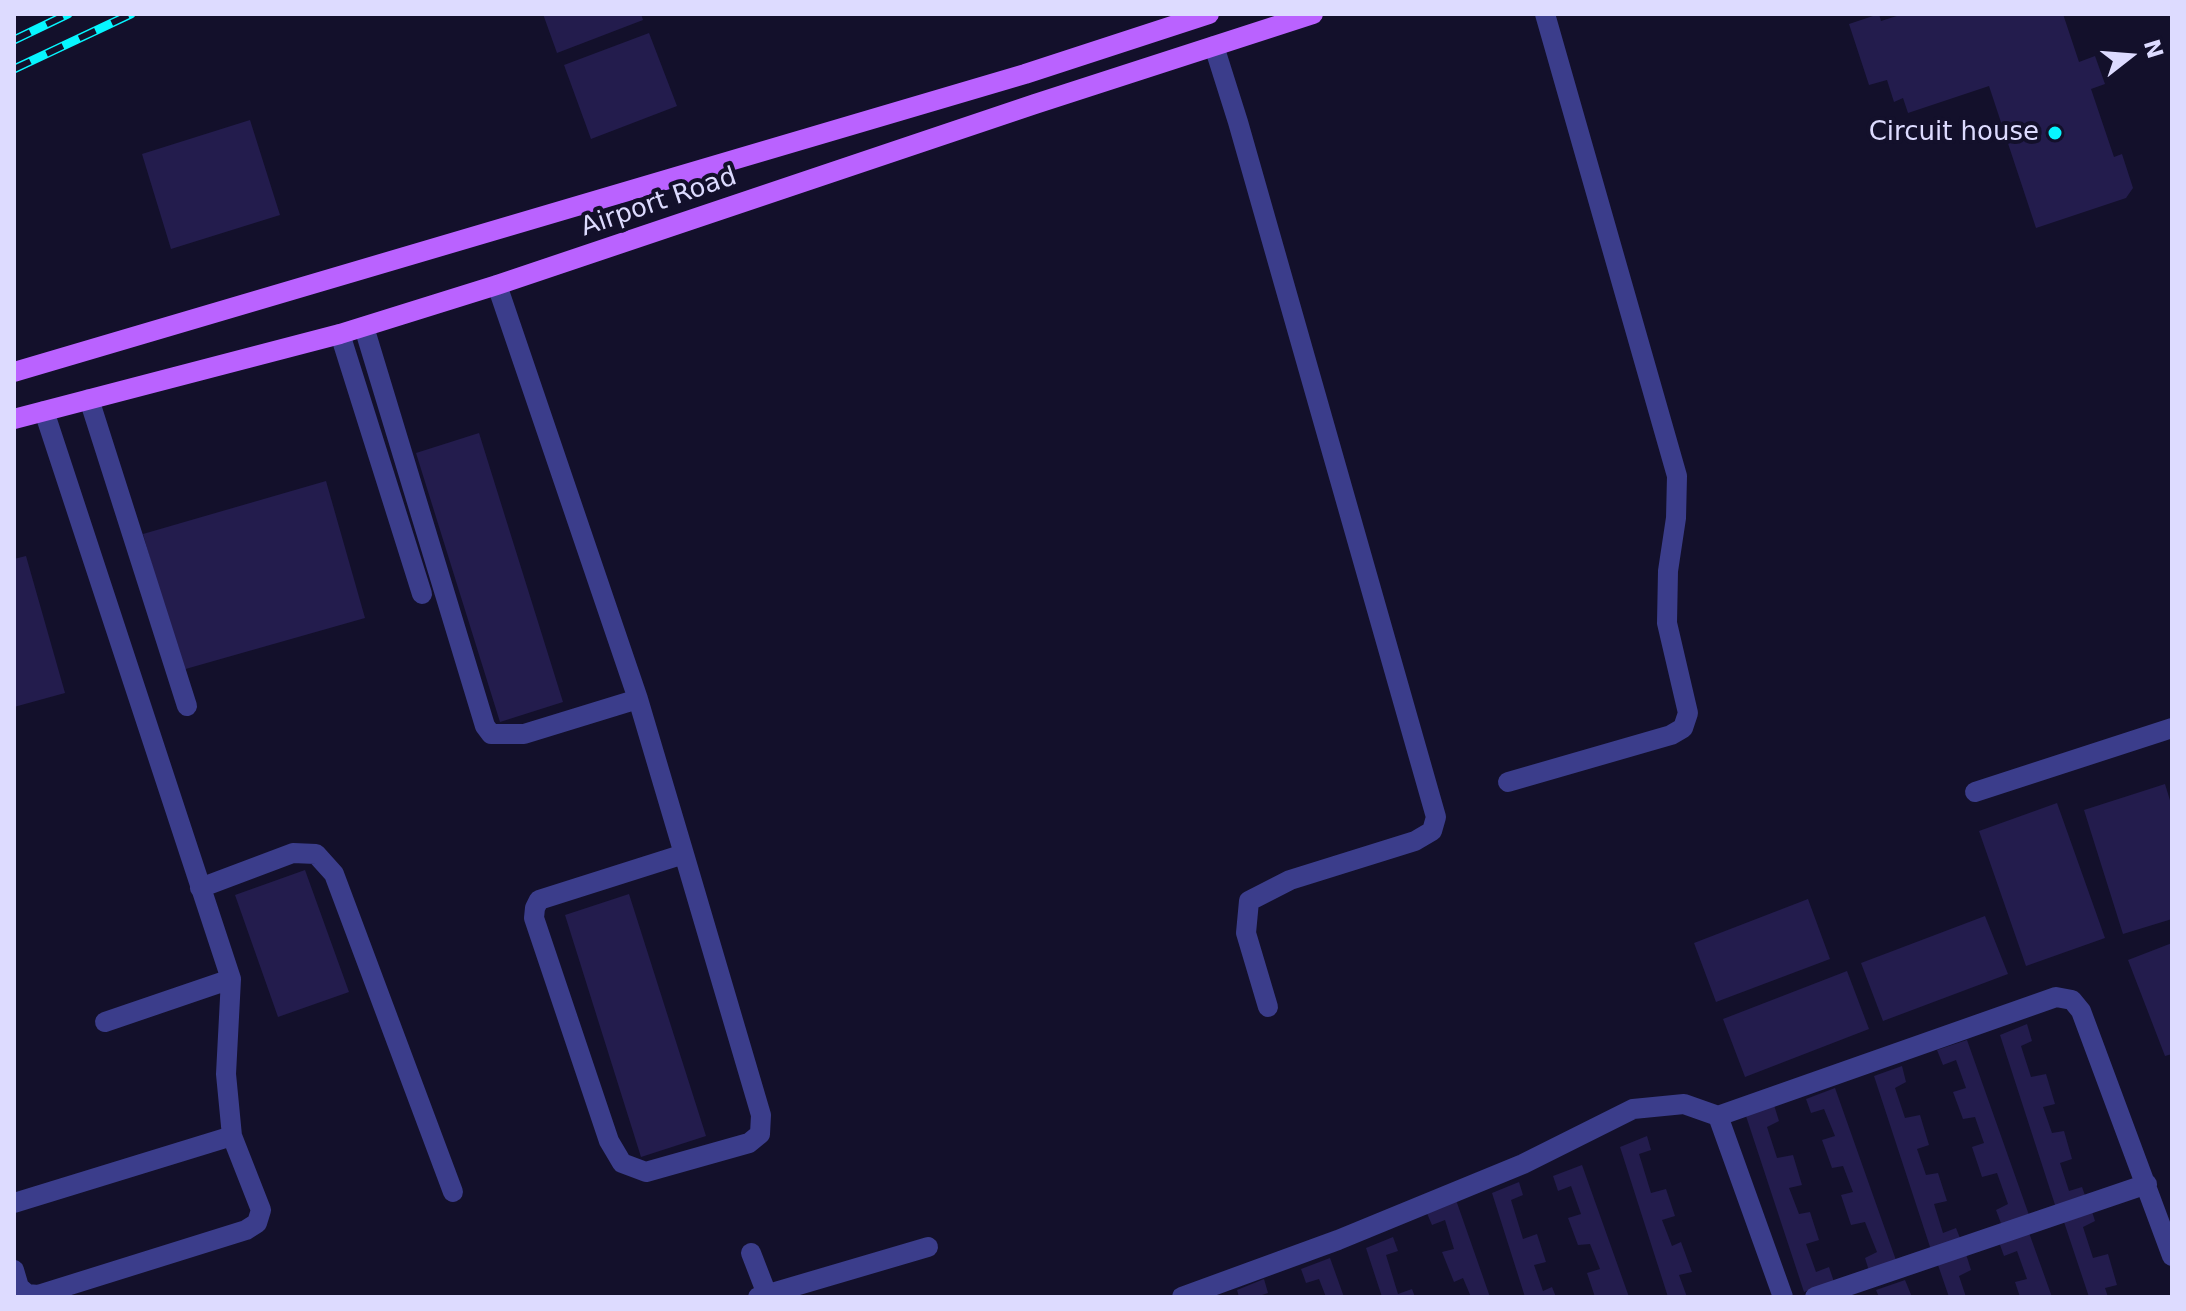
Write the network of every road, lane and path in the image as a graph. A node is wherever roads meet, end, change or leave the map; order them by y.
1 (1209, 14) edge
2 (1313, 14) edge
3 (1545, 14) edge
4 (1214, 46) junction
5 (497, 285) junction
6 (364, 327) junction
7 (340, 334) junction
8 (14, 372) edge
9 (89, 399) junction
10 (44, 411) junction
11 (14, 419) edge
12 (422, 594) dead end
13 (638, 699) junction
14 (187, 706) dead end
15 (2172, 728) edge
16 (1508, 782) dead end
17 (1975, 792) dead end
18 (684, 854) junction
19 (200, 888) junction
20 (231, 979) junction
21 (1268, 1007) dead end
22 (105, 1022) dead end
23 (1718, 1116) junction
24 (232, 1136) junction
25 (2147, 1184) junction
26 (453, 1192) dead end
27 (14, 1203) edge
28 (928, 1247) dead end
29 (751, 1253) dead end
30 (2172, 1256) edge
31 (14, 1270) edge
32 (765, 1296) edge
33 (1182, 1297) edge
34 (1783, 1297) edge
35 (1815, 1297) edge

1 - 8 main road, Airport Road
2 - 4 main road, Airport Road
3 - 16 street
4 - 5 main road, Airport Road
4 - 21 street
5 - 6 main road, Airport Road
5 - 13 street
6 - 7 main road, Airport Road
6 - 13 street
7 - 9 main road, Airport Road
7 - 12 street
9 - 10 main road, Airport Road
9 - 14 street
10 - 11 main road, Airport Road
10 - 19 street
13 - 18 street
15 - 17 street
18 - 18 street
19 - 20 street
19 - 26 street
20 - 22 street
20 - 24 street
23 - 25 street
23 - 33 street
23 - 34 street
24 - 27 street
24 - 31 street
25 - 30 street
25 - 35 street
28 - 32 street
29 - 32 street

